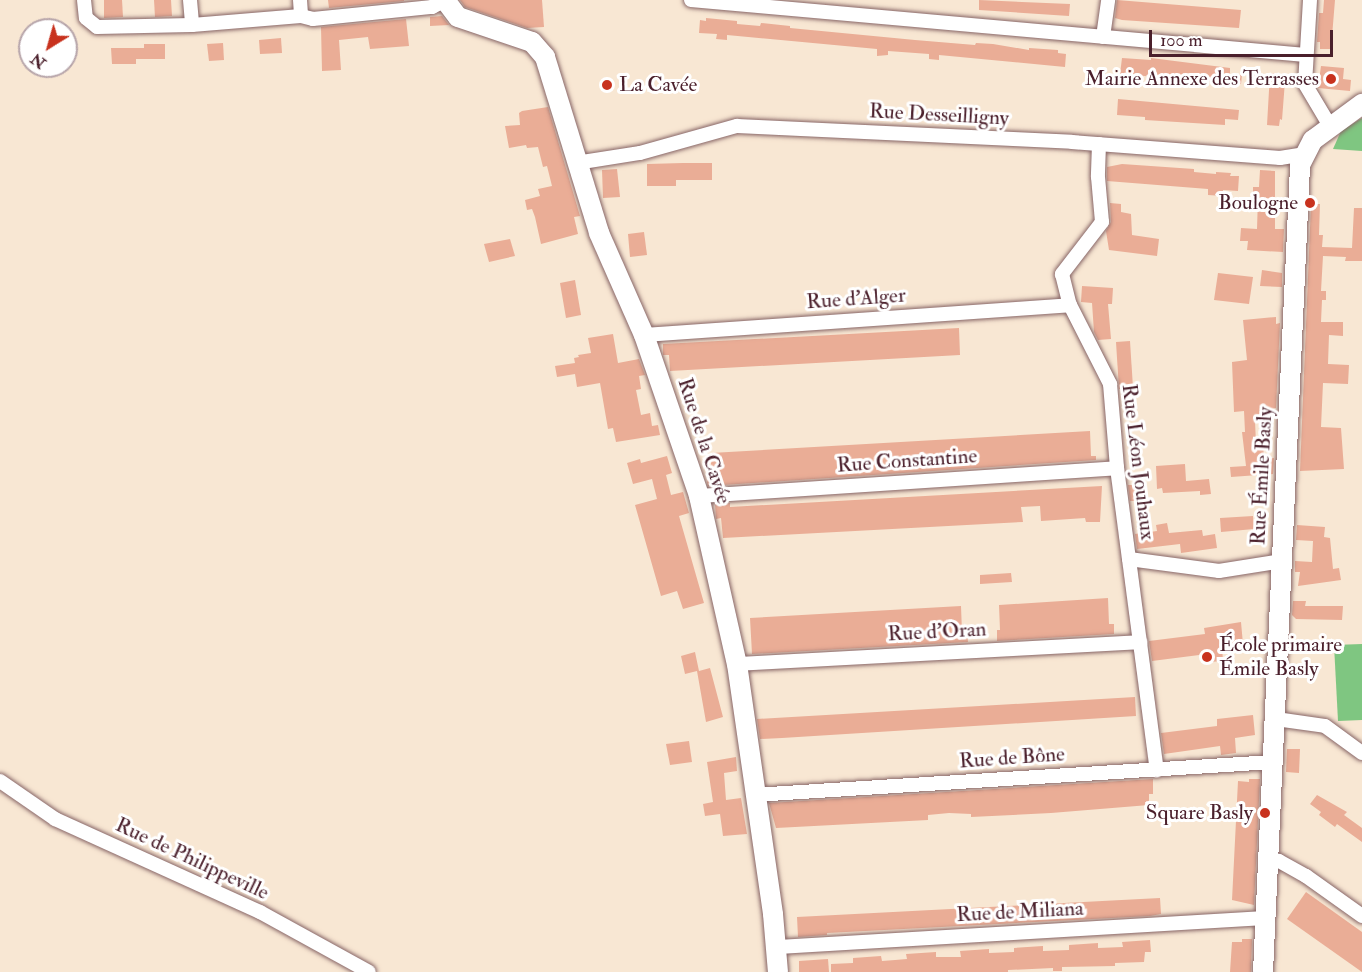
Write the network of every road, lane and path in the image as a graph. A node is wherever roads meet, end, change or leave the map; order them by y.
1 (84, 0) edge
2 (190, 0) edge
3 (300, 0) edge
4 (445, 0) edge
5 (691, 0) edge
6 (1108, 0) edge
7 (1310, 0) edge
8 (301, 16) junction
9 (192, 25) junction
10 (1103, 37) junction
11 (1306, 55) junction
12 (1362, 104) edge
13 (1330, 126) junction
14 (1099, 144) junction
15 (1304, 154) junction
16 (576, 163) junction
17 (1070, 305) junction
18 (644, 334) junction
19 (1117, 468) junction
20 (699, 496) junction
21 (1129, 559) junction
22 (1282, 561) junction
23 (1140, 642) junction
24 (737, 664) junction
25 (1276, 719) junction
26 (1362, 753) edge
27 (1273, 762) junction
28 (1157, 770) junction
29 (0, 781) edge
30 (754, 795) junction
31 (1268, 859) junction
32 (1362, 916) edge
33 (1266, 918) junction
34 (777, 947) junction
35 (369, 972) edge
36 (778, 972) edge
37 (1263, 972) edge

1 - 9 street
2 - 9 street
3 - 8 street
4 - 8 street
4 - 16 street, Rue de la Cavée
5 - 10 street
6 - 10 street
7 - 11 street
8 - 9 street
10 - 11 street
11 - 13 street
12 - 13 street
13 - 15 street
14 - 15 street, Rue Desseilligny
14 - 16 street, Rue Desseilligny
14 - 17 street, Rue Léon Jouhaux
15 - 22 street, Rue Émile Basly
16 - 18 street, Rue de la Cavée
17 - 18 street, Rue d'Alger
17 - 19 street, Rue Léon Jouhaux
18 - 20 street, Rue de la Cavée
19 - 20 street, Rue Constantine
19 - 21 street, Rue Léon Jouhaux
20 - 24 street, Rue de la Cavée
21 - 22 street
21 - 23 street, Rue Léon Jouhaux
22 - 25 street, Rue Émile Basly
23 - 24 street, Rue d'Oran
23 - 28 street, Rue Léon Jouhaux
24 - 30 street, Rue de la Cavée
25 - 26 street
25 - 27 street, Rue Émile Basly
27 - 28 street, Rue de Bône
27 - 31 street, Rue Émile Basly
28 - 30 street, Rue de Bône
29 - 35 street, Rue de Philippeville
30 - 34 street, Rue de la Cavée
31 - 32 street
31 - 33 street, Rue Émile Basly
33 - 34 street, Rue de Miliana
33 - 37 street, Rue Émile Basly
34 - 36 street, Rue de la Cavée

